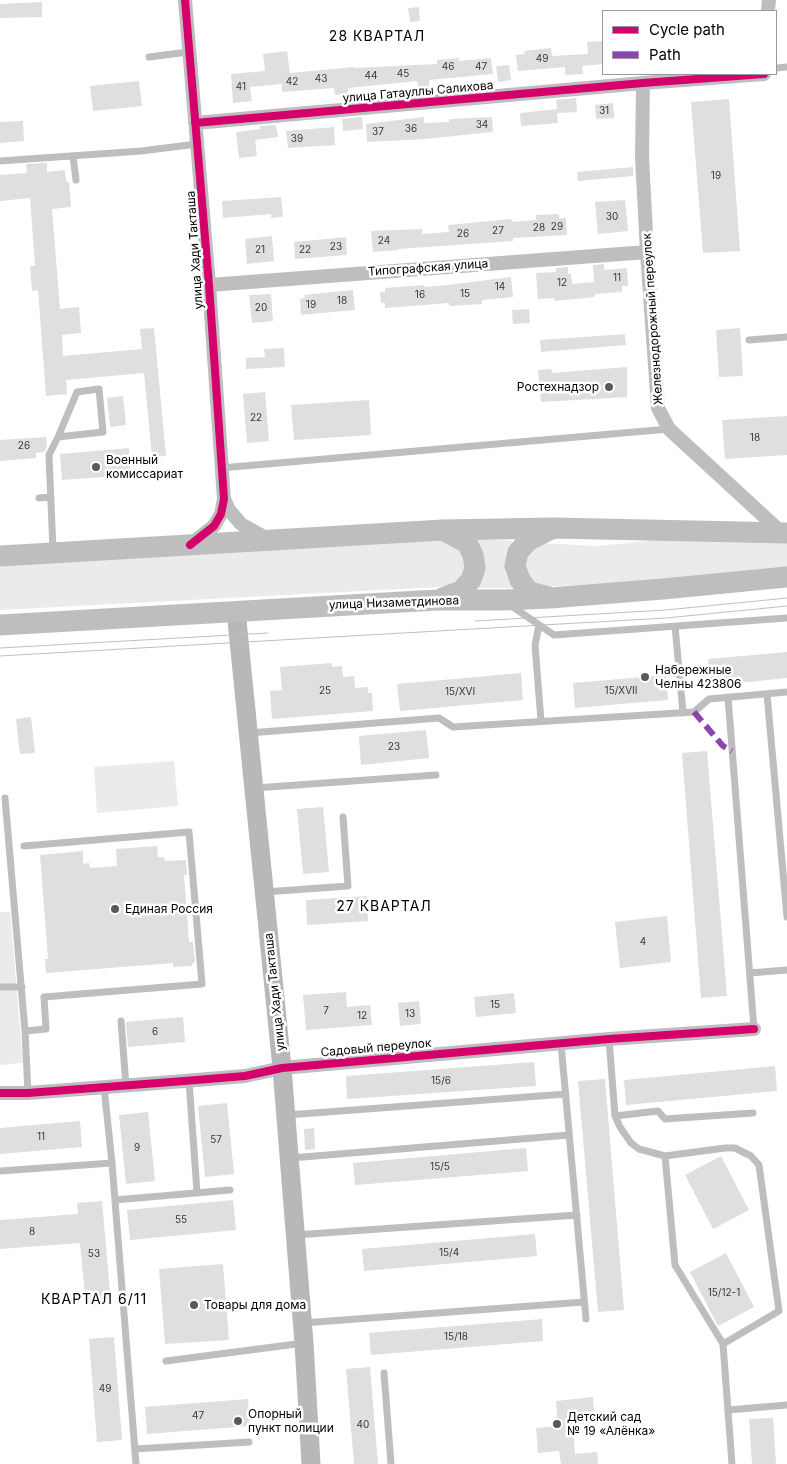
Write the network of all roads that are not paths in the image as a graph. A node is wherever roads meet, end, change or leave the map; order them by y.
1 (185, 0) edge
2 (188, 52) junction
3 (149, 57) dead end
4 (734, 75) edge
5 (644, 78) edge
6 (195, 123) junction
7 (198, 144) junction
8 (73, 156) junction
9 (0, 161) edge
10 (76, 180) dead end
11 (647, 252) junction
12 (209, 285) junction
13 (787, 337) edge
14 (749, 340) dead end
15 (669, 429) junction
16 (58, 437) junction
17 (221, 468) junction
18 (51, 497) junction
19 (39, 498) dead end
20 (224, 499) junction
21 (553, 528) junction
22 (443, 530) junction
23 (785, 533) edge
24 (271, 540) junction
25 (190, 545) junction
26 (53, 553) junction
27 (0, 556) edge
28 (787, 577) edge
29 (550, 598) junction
30 (437, 600) junction
31 (504, 600) junction
32 (236, 611) junction
33 (787, 618) edge
34 (0, 625) edge
35 (539, 625) junction
36 (675, 626) junction
37 (787, 692) edge
38 (767, 694) junction
39 (728, 698) junction
40 (683, 712) junction
41 (541, 721) junction
42 (249, 733) junction
43 (436, 775) dead end
44 (254, 788) junction
45 (5, 798) dead end
46 (343, 818) dead end
47 (24, 846) dead end
48 (264, 892) junction
49 (787, 917) edge
50 (787, 970) edge
51 (750, 973) junction
52 (0, 987) edge
53 (22, 987) junction
54 (121, 1021) dead end
55 (754, 1029) joint
56 (25, 1031) junction
57 (609, 1040) junction
58 (561, 1044) junction
59 (282, 1068) junction
60 (189, 1080) junction
61 (126, 1086) junction
62 (104, 1088) junction
63 (0, 1093) edge
64 (28, 1093) junction
65 (566, 1094) junction
66 (753, 1113) dead end
67 (286, 1115) junction
68 (614, 1116) junction
69 (570, 1135) junction
70 (666, 1156) junction
71 (289, 1158) junction
72 (112, 1163) junction
73 (0, 1171) edge
74 (230, 1190) dead end
75 (197, 1192) junction
76 (115, 1200) junction
77 (577, 1214) junction
78 (295, 1235) junction
79 (584, 1302) junction
80 (586, 1319) dead end
81 (303, 1323) junction
82 (304, 1343) junction
83 (723, 1344) junction
84 (166, 1361) dead end
85 (384, 1373) dead end
86 (787, 1405) edge
87 (728, 1410) junction
88 (249, 1442) dead end
89 (135, 1449) junction
90 (136, 1464) edge
91 (311, 1464) edge
92 (391, 1464) edge
93 (732, 1464) edge

1 - 2 street, улица Хади Такташа
2 - 3 lane
2 - 6 street, улица Хади Такташа
4 - 5 street, улица Гатауллы Салихова
5 - 6 street, улица Гатауллы Салихова
5 - 11 street, Железнодорожный переулок
6 - 7 street, улица Хади Такташа
7 - 8 lane
7 - 12 street, улица Хади Такташа
8 - 9 lane
8 - 10 lane
11 - 12 street, Типографская улица
11 - 15 street, Железнодорожный переулок
12 - 17 street, улица Хади Такташа
13 - 14 lane
15 - 17 lane
15 - 23 street, Железнодорожный переулок
16 - 16 lane
16 - 18 lane
17 - 20 street, улица Хади Такташа
18 - 19 lane
18 - 26 lane
20 - 24 street
20 - 25 street
21 - 22 main road
21 - 23 main road
21 - 29 main road
22 - 24 main road
22 - 30 main road
24 - 25 main road
25 - 26 main road
26 - 27 main road
28 - 29 main road, улица Низаметдинова
29 - 31 main road, улица Низаметдинова
30 - 31 main road, улица Низаметдинова
30 - 32 main road, улица Низаметдинова
31 - 35 lane
32 - 34 main road, улица Низаметдинова
32 - 42 main road, улица Хади Такташа
33 - 36 lane
35 - 36 lane
35 - 41 lane
36 - 40 lane
37 - 38 lane
38 - 39 lane
38 - 49 lane
39 - 40 lane
39 - 51 lane
40 - 41 lane
41 - 42 lane
42 - 44 main road, улица Хади Такташа
43 - 44 lane
44 - 48 main road, улица Хади Такташа
45 - 53 lane
46 - 48 lane
47 - 56 lane
48 - 59 main road, улица Хади Такташа
50 - 51 lane
51 - 55 lane
52 - 53 lane
53 - 56 lane
54 - 61 lane
55 - 57 street, Садовый переулок
56 - 64 lane
57 - 58 street, Садовый переулок
57 - 68 lane
58 - 59 street, Садовый переулок
58 - 65 lane
59 - 60 street, Садовый переулок
59 - 67 main road, улица Хади Такташа
60 - 61 street, Садовый переулок
60 - 75 lane
61 - 62 street, Садовый переулок
62 - 64 street, Садовый переулок
62 - 72 lane
63 - 64 street, Садовый переулок
65 - 67 lane
65 - 69 lane
66 - 68 lane
67 - 71 main road, улица Хади Такташа
68 - 70 lane
69 - 71 lane
69 - 77 lane
70 - 83 lane
70 - 83 lane
71 - 78 main road, улица Хади Такташа
72 - 73 lane
72 - 76 lane
74 - 75 lane
75 - 76 lane
76 - 89 lane
77 - 78 lane
77 - 79 lane
78 - 81 main road, улица Хади Такташа
79 - 80 lane
79 - 81 lane
81 - 82 main road, улица Хади Такташа
82 - 84 lane
82 - 91 main road, улица Хади Такташа
83 - 87 lane
85 - 92 lane
86 - 87 lane
87 - 93 lane
88 - 89 lane
89 - 90 lane

